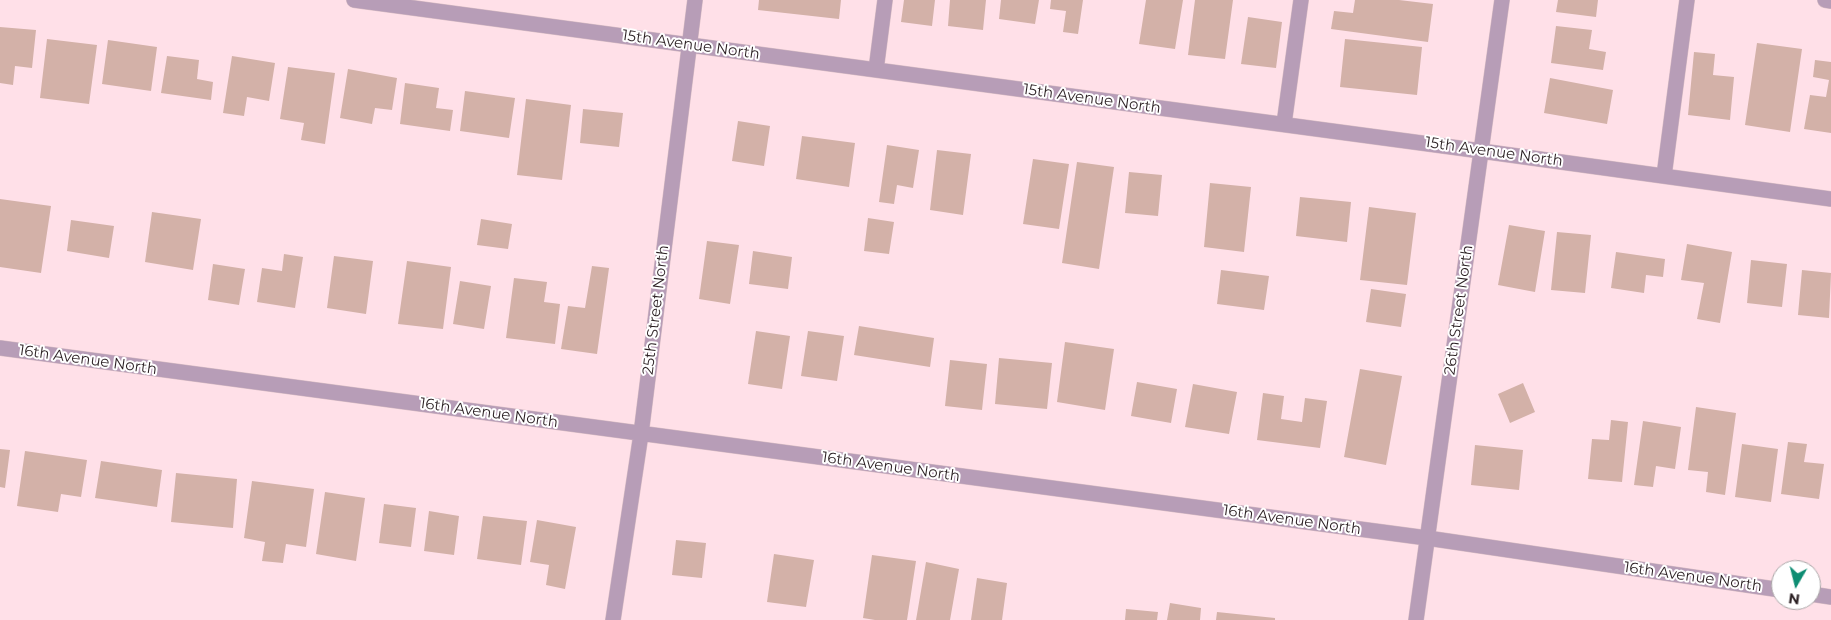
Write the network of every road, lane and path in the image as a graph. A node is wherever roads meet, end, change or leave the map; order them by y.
1 (354, 0) edge
2 (695, 0) edge
3 (885, 0) edge
4 (1302, 0) edge
5 (1502, 0) edge
6 (1687, 0) edge
7 (1825, 0) edge
8 (1831, 1) edge
9 (688, 45) junction
10 (876, 70) junction
11 (1284, 124) junction
12 (1482, 150) junction
13 (1664, 176) junction
14 (1831, 199) edge
15 (0, 348) edge
16 (641, 434) junction
17 (1427, 538) junction
18 (1771, 589) edge
19 (614, 620) edge
20 (1416, 620) edge

1 - 9 street, 15th Avenue North
2 - 9 street, 25th Street North
3 - 10 street
4 - 11 street
5 - 12 street, 26th Street North
6 - 13 street
7 - 8 street
9 - 10 street, 15th Avenue North
9 - 16 street, 25th Street North
10 - 11 street, 15th Avenue North
11 - 12 street, 15th Avenue North
12 - 13 street, 15th Avenue North
12 - 17 street, 26th Street North
13 - 14 street, 15th Avenue North
15 - 16 street, 16th Avenue North
16 - 17 street, 16th Avenue North
16 - 19 street, 25th Street North
17 - 18 street, 16th Avenue North
17 - 20 street, 26th Street North

